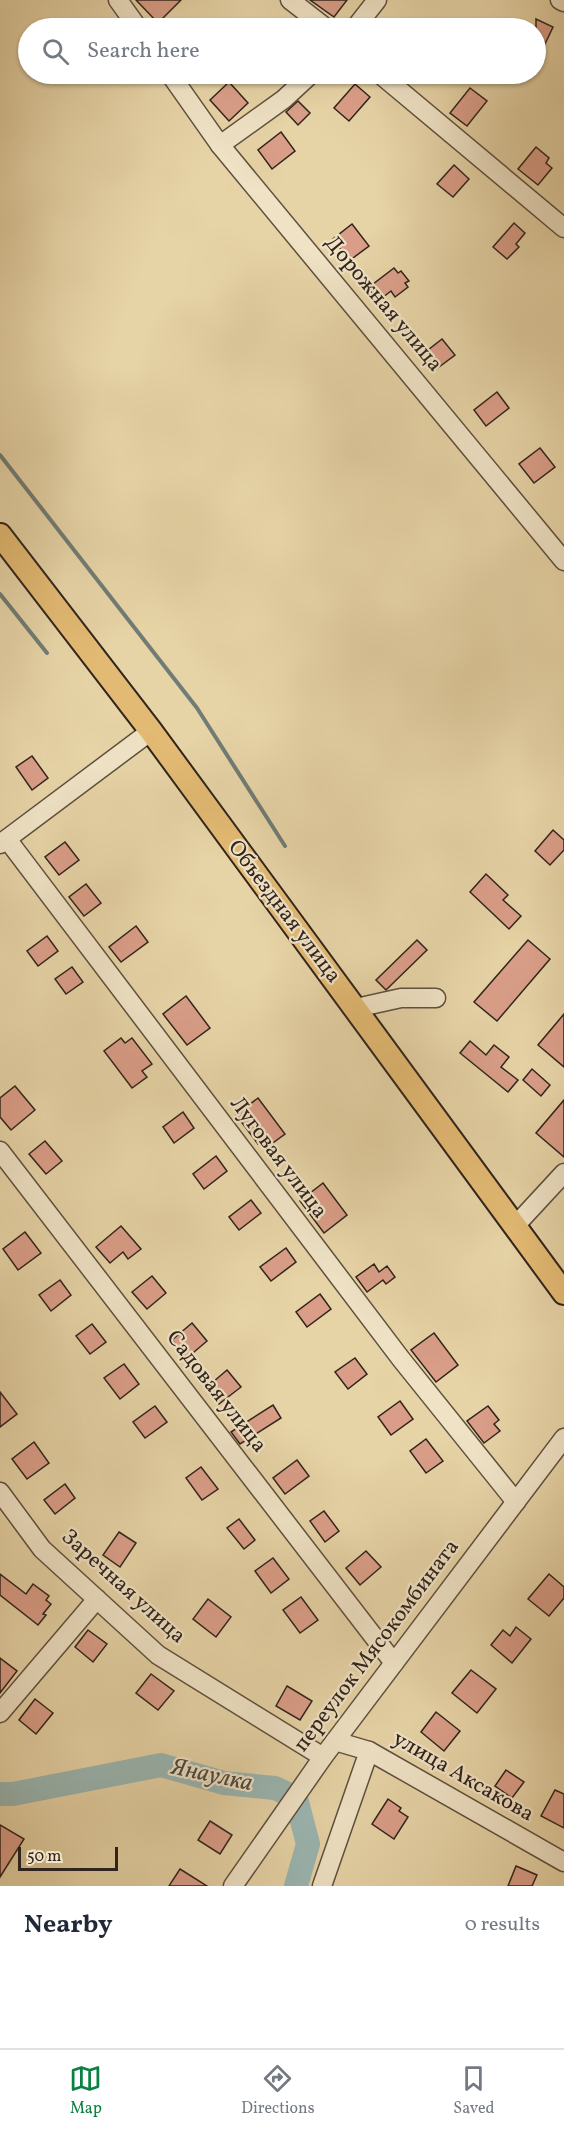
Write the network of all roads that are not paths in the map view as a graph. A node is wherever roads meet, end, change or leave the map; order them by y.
1 (118, 0) edge
2 (290, 0) edge
3 (377, 0) edge
4 (560, 0) edge
5 (564, 2) edge
6 (131, 18) edge
7 (313, 18) edge
8 (363, 18) edge
9 (177, 84) edge
10 (300, 84) edge
11 (392, 84) edge
12 (220, 145) junction
13 (564, 228) edge
14 (2, 543) edge
15 (564, 561) edge
16 (151, 731) junction
17 (4, 841) edge
18 (436, 998) dead end
19 (356, 1008) junction
20 (0, 1151) edge
21 (564, 1173) edge
22 (515, 1226) junction
23 (564, 1293) edge
24 (564, 1438) edge
25 (0, 1492) edge
26 (516, 1502) junction
27 (97, 1599) junction
28 (394, 1662) junction
29 (0, 1713) edge
30 (335, 1741) junction
31 (369, 1751) junction
32 (323, 1757) junction
33 (564, 1862) edge
34 (233, 1886) edge
35 (322, 1886) edge

1 - 6 street
2 - 7 street
3 - 8 street
4 - 5 street
9 - 12 street, Дорожная улица
10 - 12 street
11 - 13 street
12 - 15 street, Дорожная улица
14 - 16 main road, Объездная улица
16 - 17 street
16 - 19 main road, Объездная улица
17 - 26 street, Луговая улица
18 - 19 street
19 - 22 main road, Объездная улица
20 - 28 street, Садовая улица
21 - 22 street
22 - 23 main road, Объездная улица
24 - 26 street, переулок Мясокомбината
25 - 27 street, Заречная улица
26 - 28 street, переулок Мясокомбината
27 - 29 street
27 - 32 street, Заречная улица
28 - 30 street, переулок Мясокомбината
30 - 31 street, улица Аксакова
30 - 32 street, переулок Мясокомбината
31 - 33 street, улица Аксакова
31 - 35 street, улица Аксакова
32 - 34 street, переулок Мясокомбината

